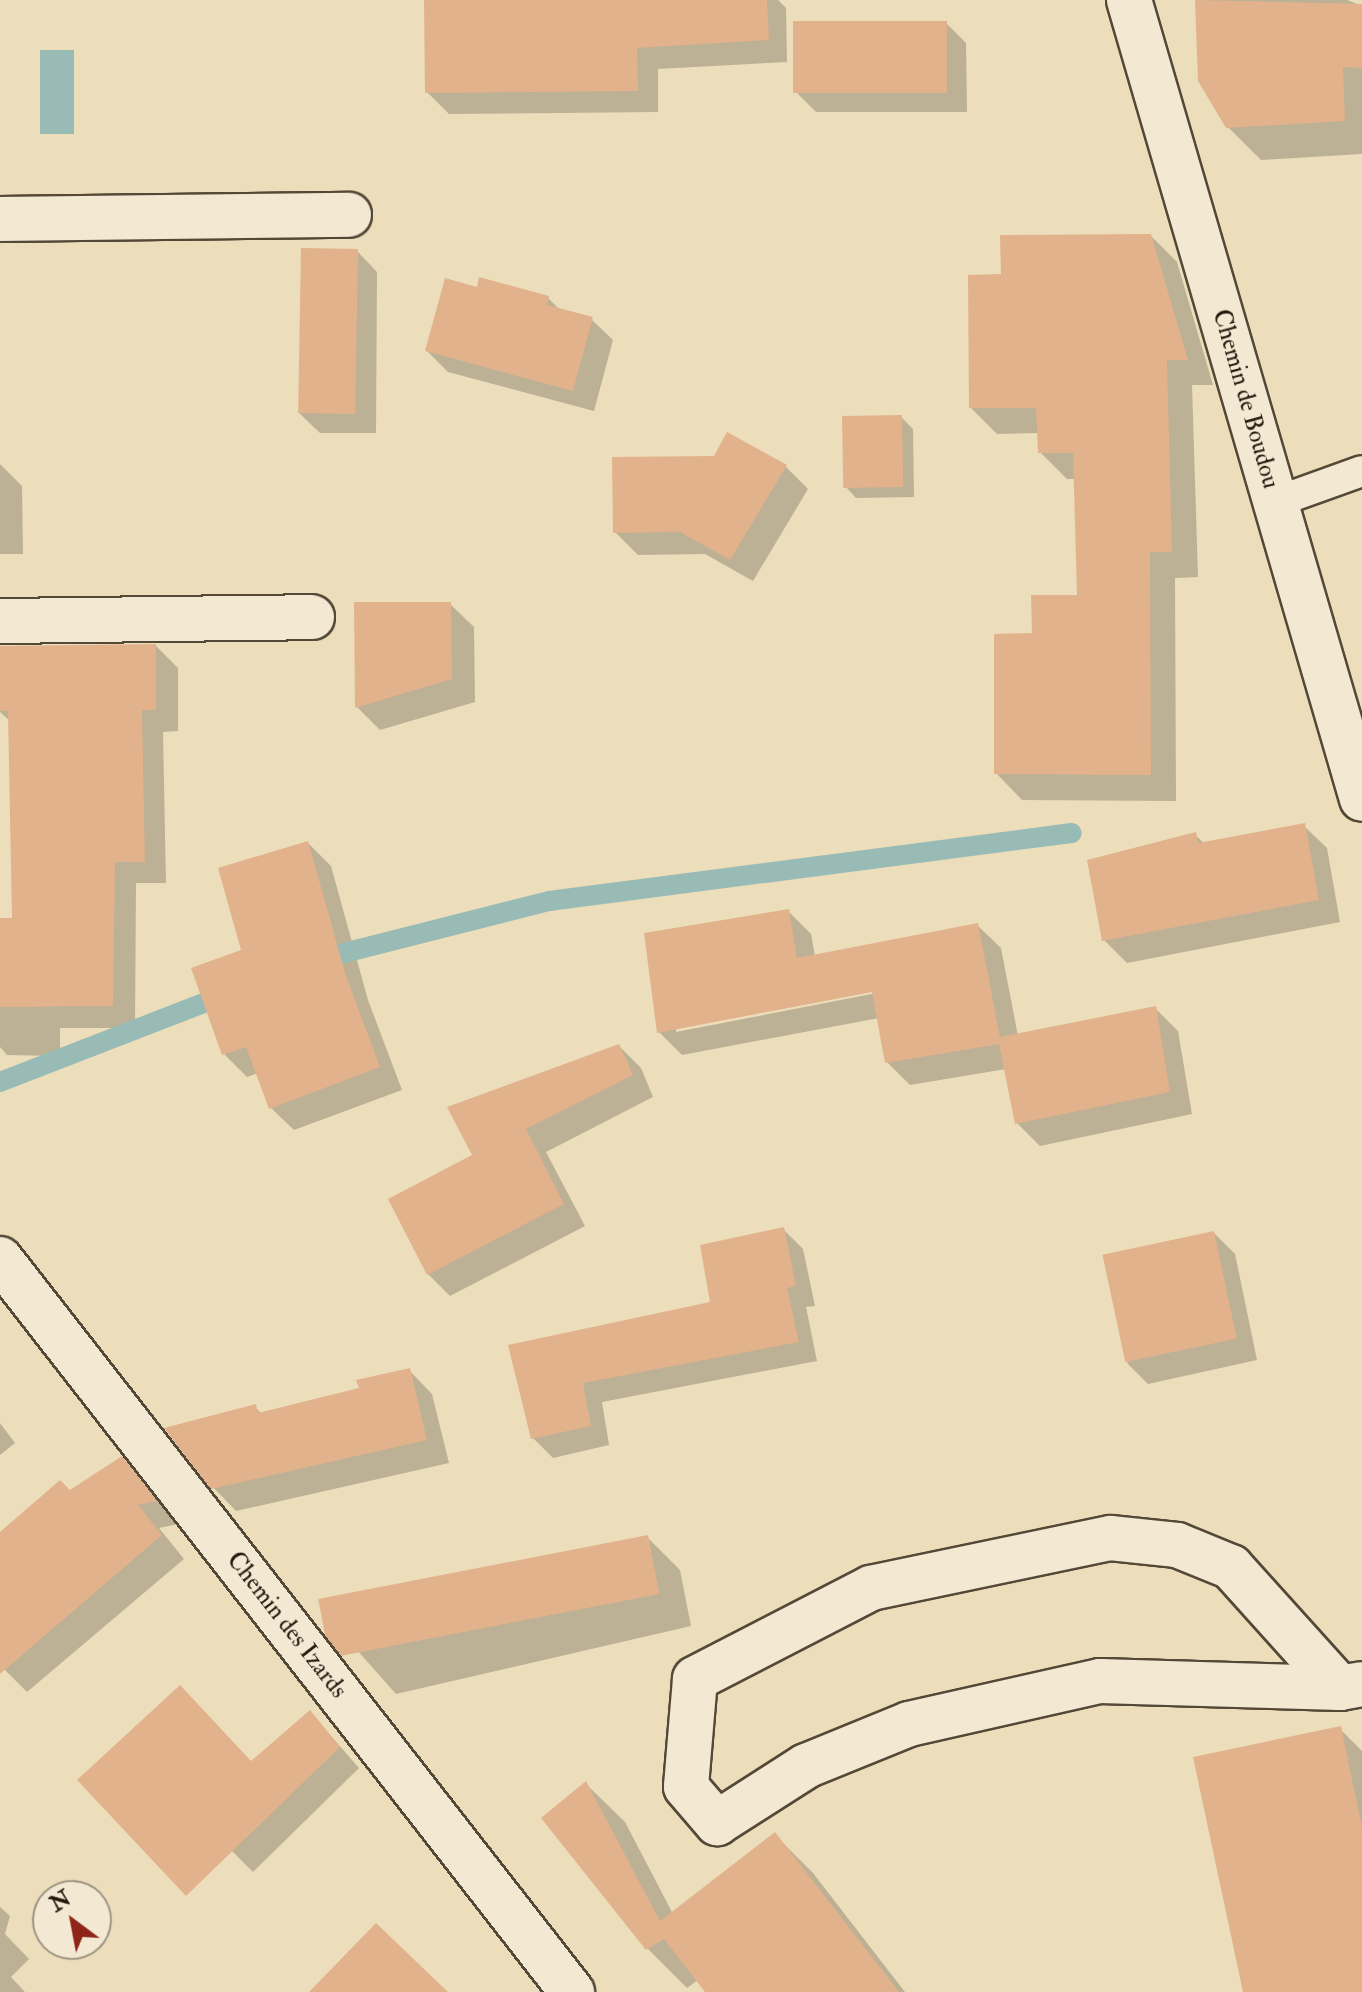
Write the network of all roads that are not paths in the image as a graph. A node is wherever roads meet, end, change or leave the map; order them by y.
1 (1129, 0) edge
2 (349, 215) dead end
3 (0, 219) edge
4 (1362, 471) edge
5 (1276, 502) junction
6 (312, 617) dead end
7 (0, 621) edge
8 (1362, 799) edge
9 (0, 1259) edge
10 (1351, 1686) edge
11 (572, 1992) edge

1 - 5 street, Chemin de Boudou
2 - 3 street
4 - 5 lane
5 - 8 street, Chemin de Boudou
6 - 7 street
9 - 11 street, Chemin des Izards
10 - 10 street

